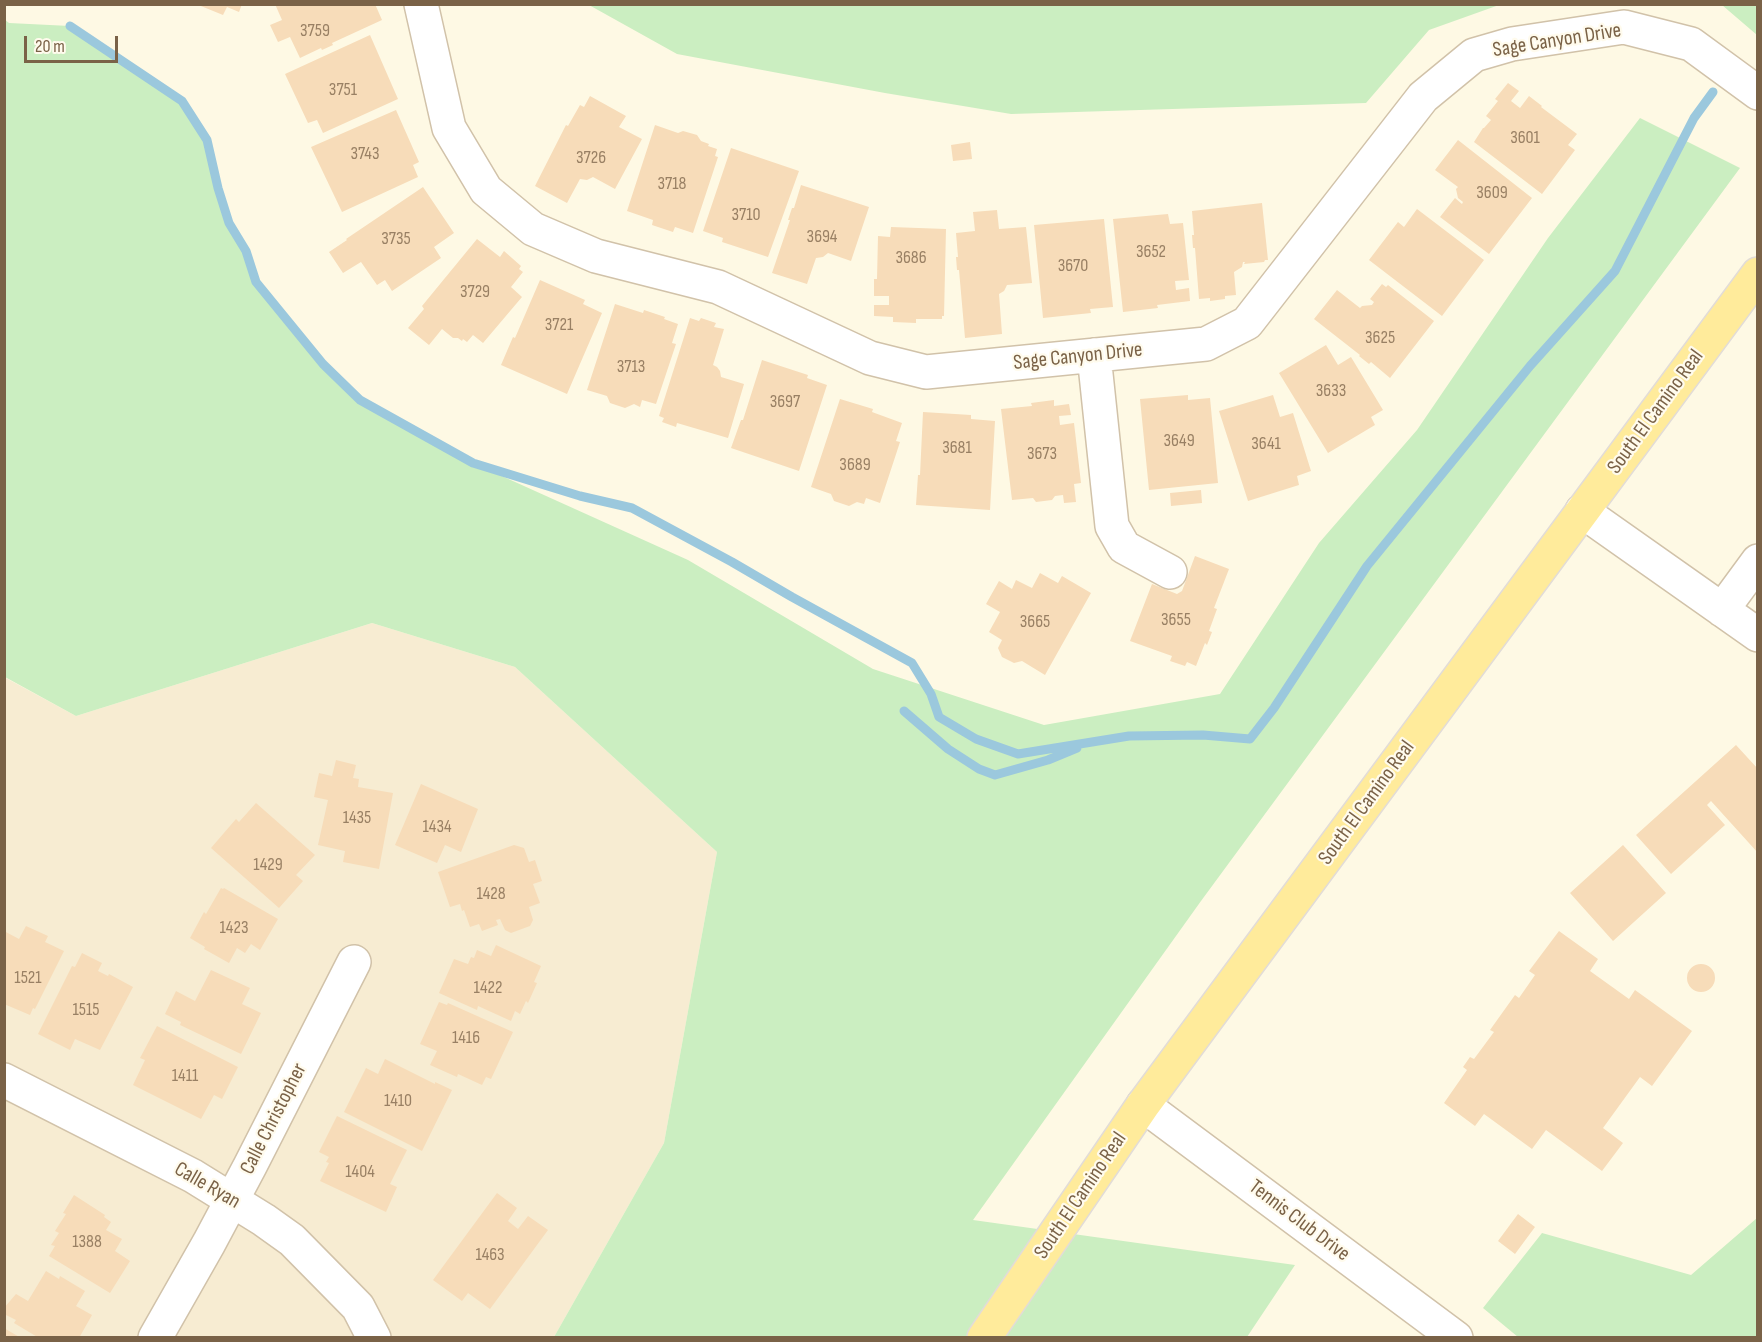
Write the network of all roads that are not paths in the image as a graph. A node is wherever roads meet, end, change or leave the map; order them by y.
1 (421, 4) edge
2 (1758, 93) edge
3 (1758, 274) edge
4 (1094, 355) junction
5 (1582, 511) junction
6 (1758, 561) edge
7 (1170, 572) dead end
8 (1722, 610) junction
9 (1758, 635) edge
10 (354, 962) dead end
11 (4, 1080) edge
12 (1143, 1105) junction
13 (232, 1199) junction
14 (155, 1338) edge
15 (374, 1338) edge
16 (984, 1338) edge
17 (1456, 1338) edge

1 - 4 street, Sage Canyon Drive
2 - 4 street, Sage Canyon Drive
3 - 5 main road, South El Camino Real
4 - 7 street
5 - 8 street
5 - 12 main road, South El Camino Real
6 - 8 street
8 - 9 street
10 - 13 street, Calle Christopher
11 - 13 street, Calle Ryan
12 - 16 main road, South El Camino Real
12 - 17 street, Tennis Club Drive
13 - 14 street, Calle Christopher
13 - 15 street, Calle Ryan

